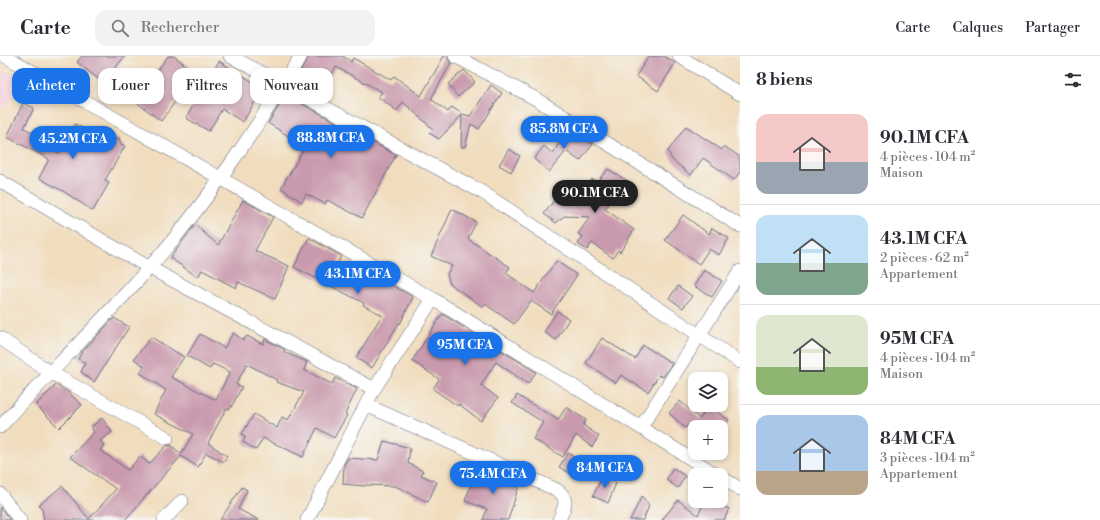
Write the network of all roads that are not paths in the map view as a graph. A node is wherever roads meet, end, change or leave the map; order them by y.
1 (5, 56) edge
2 (230, 56) edge
3 (301, 56) edge
4 (455, 56) edge
5 (679, 56) edge
6 (253, 68) edge
7 (293, 68) edge
8 (740, 94) edge
9 (270, 104) edge
10 (320, 104) edge
11 (222, 178) junction
12 (0, 181) edge
13 (740, 226) edge
14 (150, 268) junction
15 (740, 271) edge
16 (432, 299) junction
17 (700, 336) junction
18 (0, 338) edge
19 (740, 362) edge
20 (50, 372) junction
21 (374, 389) junction
22 (366, 405) junction
23 (0, 427) edge
24 (641, 427) junction
25 (166, 438) dead end
26 (706, 468) edge
27 (728, 481) edge
28 (740, 489) edge
29 (0, 494) edge
30 (182, 501) dead end
31 (20, 520) edge
32 (164, 520) edge
33 (307, 520) edge
34 (559, 520) edge

1 - 11 street
2 - 6 street
3 - 7 street
4 - 13 street
5 - 8 street
9 - 11 street
10 - 17 street
11 - 14 street
11 - 16 street
12 - 14 street
14 - 20 street
14 - 21 street
15 - 17 street
16 - 21 street
16 - 24 street
17 - 19 street
17 - 24 street
18 - 20 street
20 - 23 street
20 - 25 street
21 - 22 street
22 - 33 street
22 - 34 street
24 - 26 street
27 - 28 street
29 - 31 street
30 - 32 street

